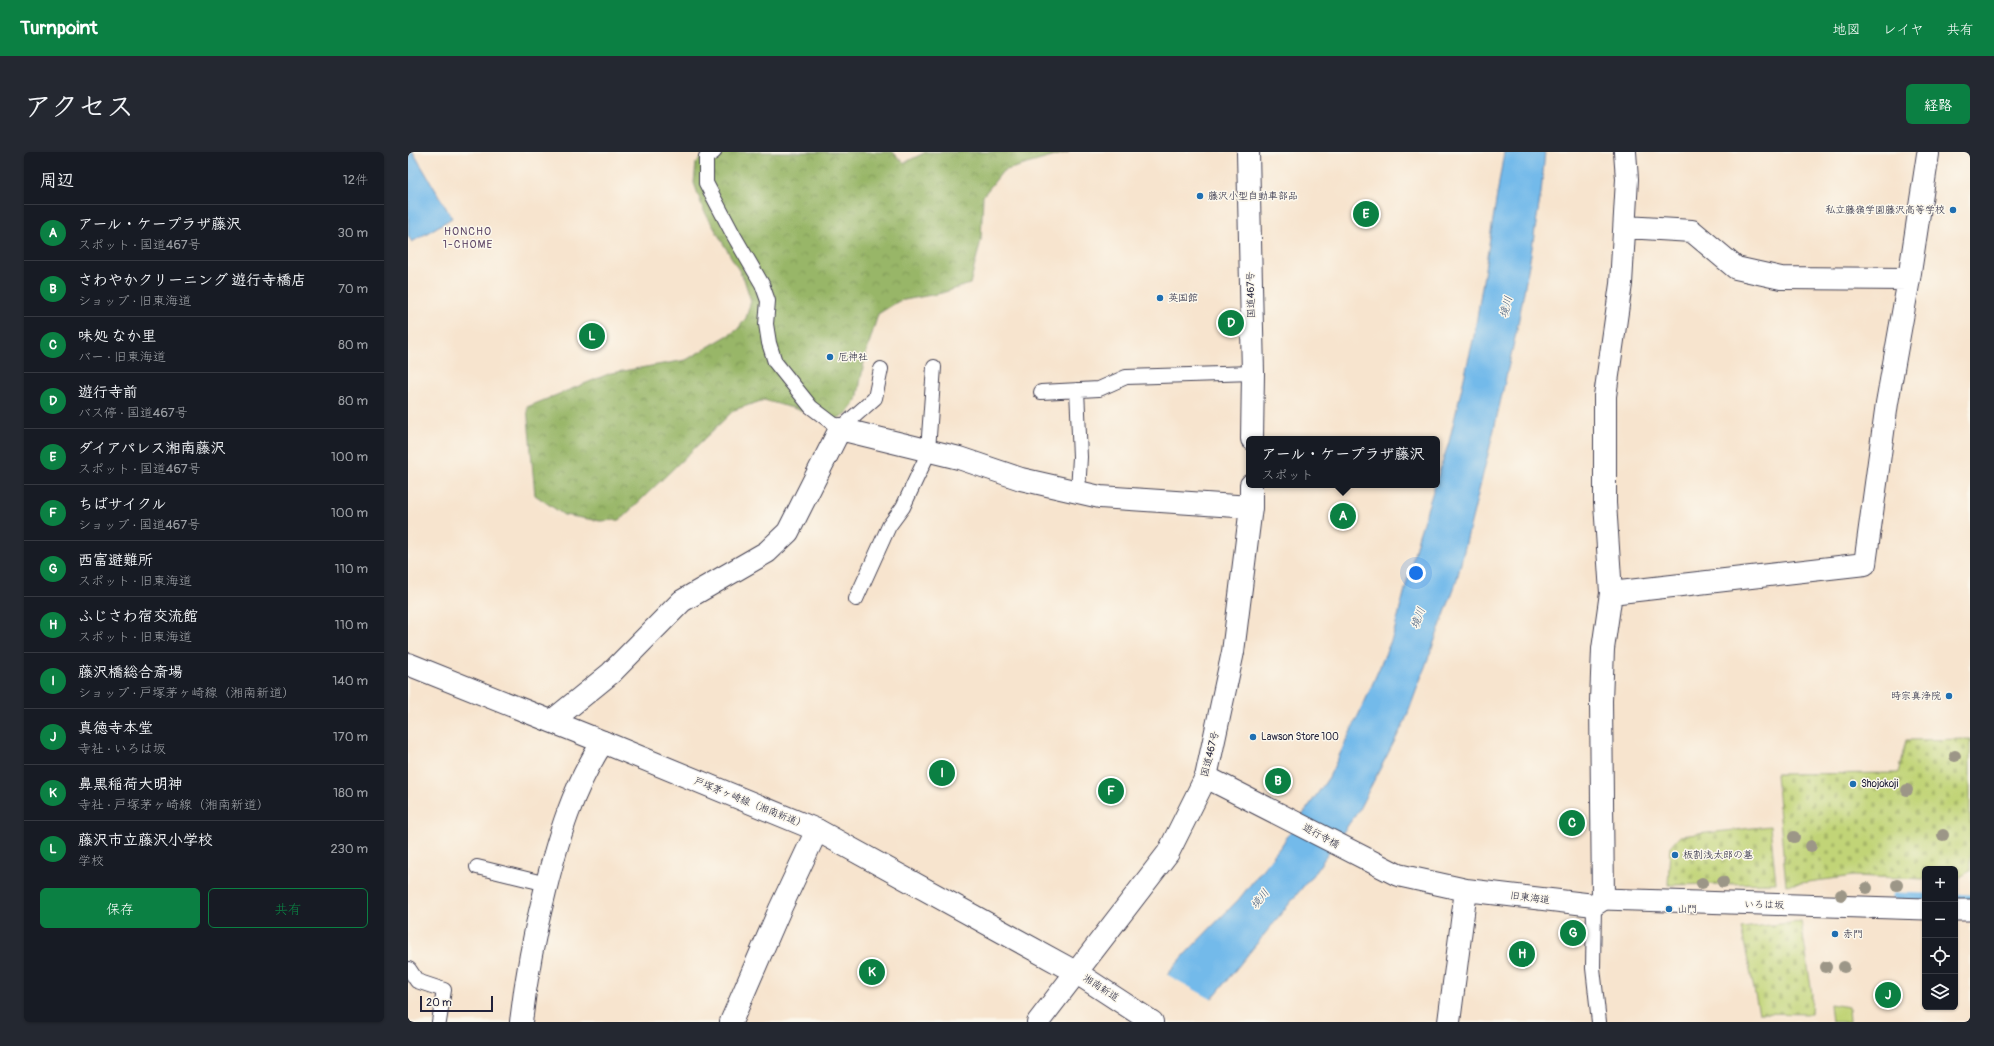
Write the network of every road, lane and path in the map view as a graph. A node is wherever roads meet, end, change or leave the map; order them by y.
1 (714, 152) edge
2 (1248, 152) edge
3 (1625, 152) edge
4 (1932, 153) edge
5 (1626, 227) junction
6 (1909, 279) junction
7 (934, 366) dead end
8 (881, 369) dead end
9 (1253, 373) junction
10 (1077, 390) junction
11 (1041, 392) dead end
12 (840, 428) junction
13 (1252, 436) edge
14 (928, 450) junction
15 (1251, 488) edge
16 (1078, 492) junction
17 (1251, 507) junction
18 (1611, 593) junction
19 (856, 599) dead end
20 (408, 664) edge
21 (552, 721) junction
22 (603, 742) junction
23 (1206, 777) junction
24 (817, 830) junction
25 (1355, 855) joint
26 (477, 868) dead end
27 (547, 884) junction
28 (1466, 890) junction
29 (1598, 902) junction
30 (1922, 909) edge
31 (1958, 910) edge
32 (1970, 910) edge
33 (409, 969) dead end
34 (1077, 973) junction
35 (439, 1022) edge
36 (521, 1022) edge
37 (731, 1022) edge
38 (1038, 1022) edge
39 (1152, 1022) edge
40 (1449, 1022) edge
41 (1599, 1022) edge

1 - 12 lane
2 - 9 main road, 国道467号
3 - 5 main road
4 - 6 main road
5 - 6 main road
5 - 18 main road
6 - 18 main road
7 - 14 lane
8 - 12 lane
9 - 10 lane
9 - 13 main road, 国道467号
10 - 11 lane
10 - 16 lane
12 - 14 main road
12 - 21 main road
14 - 16 main road
14 - 19 lane
15 - 17 main road, 国道467号
16 - 17 main road
17 - 23 main road, 国道467号
18 - 29 main road
20 - 21 main road, 戸塚茅ヶ崎線（湘南新道）
21 - 22 main road, 戸塚茅ヶ崎線（湘南新道）
22 - 24 main road, 戸塚茅ヶ崎線（湘南新道）
22 - 27 main road
23 - 25 main road, 遊行寺橋
23 - 34 main road, 国道467号
24 - 34 main road, 戸塚茅ヶ崎線（湘南新道）
24 - 37 main road
25 - 28 main road, 旧東海道
26 - 27 lane
27 - 36 main road
28 - 29 main road, 旧東海道
28 - 40 main road
29 - 30 street, いろは坂
29 - 41 lane
31 - 32 street
33 - 35 lane
34 - 38 main road, 国道467号
34 - 39 main road, 湘南新道

